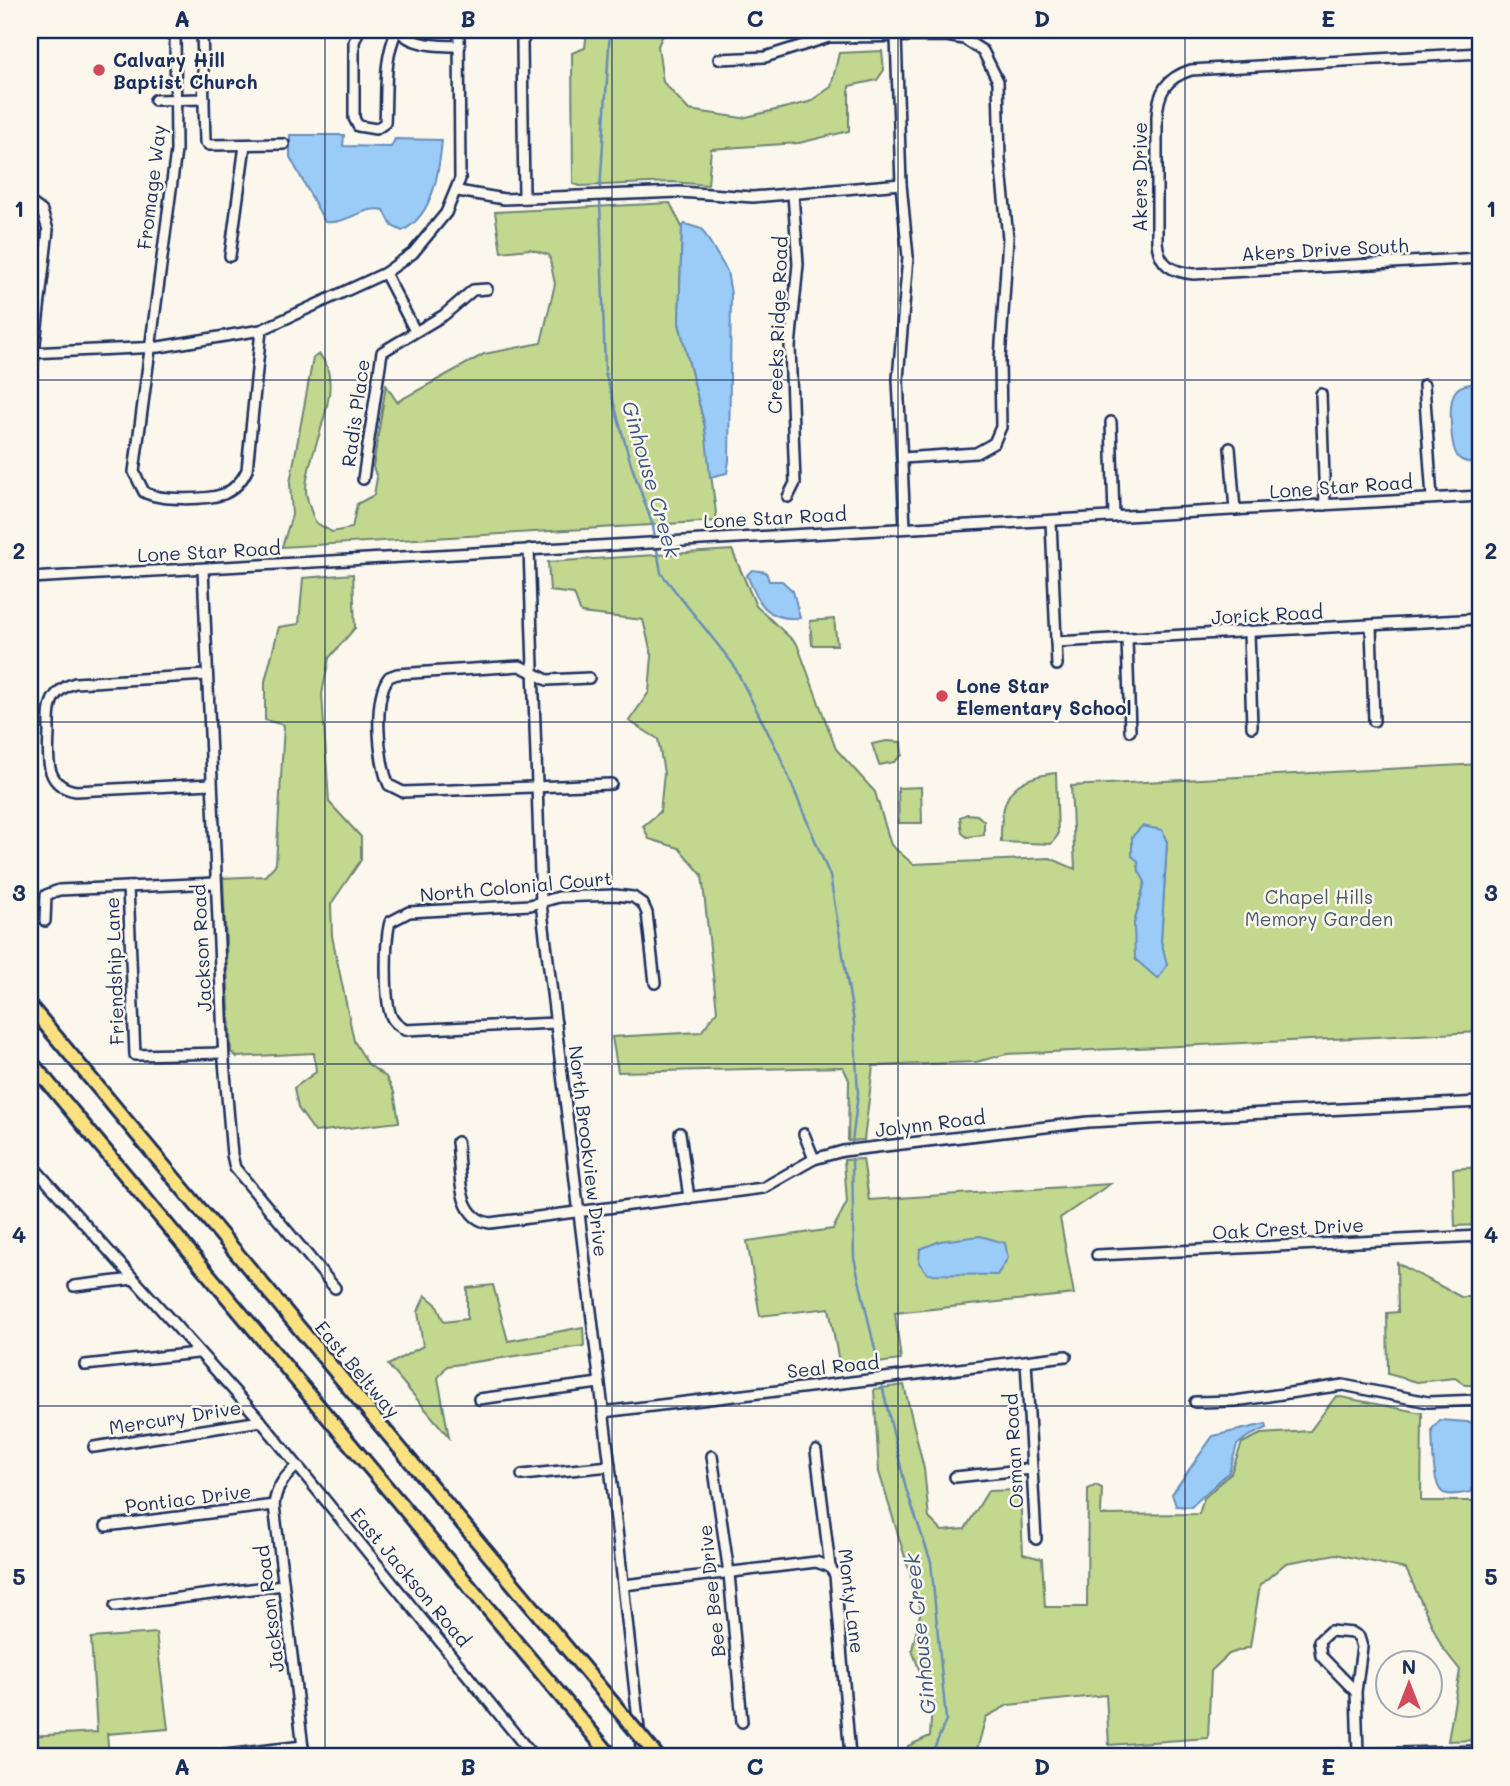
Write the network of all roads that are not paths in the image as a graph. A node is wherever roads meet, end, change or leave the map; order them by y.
1 (175, 30) edge
2 (202, 30) edge
3 (359, 30) edge
4 (398, 30) edge
5 (427, 30) edge
6 (459, 30) edge
7 (529, 30) edge
8 (896, 36) junction
9 (422, 42) junction
10 (460, 46) junction
11 (1480, 53) edge
12 (719, 59) dead end
13 (204, 99) junction
14 (155, 100) dead end
15 (177, 100) junction
16 (284, 144) dead end
17 (245, 145) junction
18 (901, 184) junction
19 (457, 191) junction
20 (793, 194) junction
21 (524, 198) junction
22 (30, 202) edge
23 (230, 256) dead end
24 (1480, 258) edge
25 (1171, 269) joint
26 (385, 273) junction
27 (487, 289) dead end
28 (261, 330) junction
29 (415, 331) junction
30 (149, 347) junction
31 (32, 353) edge
32 (1424, 385) dead end
33 (30, 387) edge
34 (1321, 394) dead end
35 (1111, 422) dead end
36 (1230, 448) dead end
37 (903, 458) junction
38 (363, 479) dead end
39 (1480, 495) edge
40 (788, 497) dead end
41 (1432, 498) junction
42 (1325, 505) junction
43 (1235, 510) junction
44 (1114, 517) junction
45 (1051, 521) junction
46 (905, 527) junction
47 (529, 549) junction
48 (203, 569) junction
49 (30, 578) edge
50 (1480, 619) edge
51 (1371, 626) junction
52 (1249, 632) junction
53 (1127, 639) junction
54 (1056, 642) junction
55 (1057, 665) dead end
56 (531, 673) junction
57 (207, 675) junction
58 (589, 678) dead end
59 (1374, 721) dead end
60 (1252, 727) dead end
61 (1130, 732) dead end
62 (211, 784) junction
63 (611, 784) dead end
64 (537, 786) junction
65 (216, 883) junction
66 (128, 887) junction
67 (541, 903) junction
68 (45, 921) dead end
69 (655, 982) dead end
70 (30, 1006) edge
71 (556, 1023) junction
72 (223, 1053) junction
73 (30, 1061) edge
74 (1480, 1101) edge
75 (680, 1133) dead end
76 (804, 1134) dead end
77 (457, 1142) dead end
78 (814, 1159) junction
79 (30, 1163) edge
80 (689, 1198) junction
81 (580, 1211) junction
82 (1480, 1236) edge
83 (1097, 1255) dead end
84 (133, 1279) junction
85 (74, 1286) dead end
86 (335, 1288) dead end
87 (197, 1353) junction
88 (1066, 1356) dead end
89 (1026, 1361) junction
90 (85, 1365) dead end
91 (599, 1384) junction
92 (479, 1399) dead end
93 (1480, 1400) edge
94 (1195, 1402) dead end
95 (603, 1412) junction
96 (261, 1421) junction
97 (94, 1447) dead end
98 (816, 1451) dead end
99 (712, 1456) dead end
100 (297, 1466) junction
101 (610, 1466) junction
102 (1031, 1469) junction
103 (522, 1475) dead end
104 (956, 1477) dead end
105 (274, 1505) junction
106 (106, 1526) dead end
107 (1036, 1539) dead end
108 (830, 1567) junction
109 (729, 1573) junction
110 (624, 1585) junction
111 (283, 1586) junction
112 (115, 1606) dead end
113 (1356, 1692) junction
114 (742, 1722) dead end
115 (303, 1746) junction
116 (1480, 1751) edge
117 (1358, 1754) junction
118 (217, 1756) edge
119 (304, 1756) edge
120 (533, 1756) edge
121 (611, 1756) edge
122 (642, 1756) edge
123 (657, 1756) edge
124 (850, 1756) edge
125 (1286, 1756) edge

1 - 15 street, Fromage Way
2 - 13 street
3 - 4 street
4 - 9 street
5 - 6 street
5 - 9 street
6 - 10 street
7 - 21 street
8 - 12 street
8 - 18 street
8 - 37 street
9 - 10 street
10 - 19 street
11 - 25 street, Akers Drive
13 - 15 street
13 - 17 street
14 - 15 street
15 - 30 street, Fromage Way
16 - 17 street
17 - 23 street
18 - 20 street
18 - 37 street
19 - 21 street
19 - 26 street
20 - 21 street
20 - 40 street, Creeks Ridge Road
22 - 31 street
24 - 25 street, Akers Drive South
26 - 28 street
26 - 29 street
27 - 29 street, Radis Place
28 - 30 street
28 - 30 street, Fromage Way
29 - 38 street, Radis Place
30 - 31 street
31 - 33 street
32 - 41 street
34 - 42 street
35 - 44 street
36 - 43 street
37 - 46 street
39 - 41 street, Lone Star Road
41 - 42 street, Lone Star Road
42 - 43 street, Lone Star Road
43 - 44 street, Lone Star Road
44 - 45 street, Lone Star Road
45 - 46 street, Lone Star Road
45 - 54 street
46 - 47 street, Lone Star Road
47 - 48 street, Lone Star Road
47 - 56 street, North Brookview Drive
48 - 49 street, Lone Star Road
48 - 57 street, Jackson Road
50 - 51 street, Jorick Road
51 - 52 street, Jorick Road
51 - 59 street
52 - 53 street, Jorick Road
52 - 60 street
53 - 54 street, Jorick Road
53 - 61 street
54 - 55 street
56 - 58 street
56 - 64 street, North Brookview Drive
56 - 64 street
57 - 62 street, Jackson Road
57 - 62 street
62 - 65 street, Jackson Road
63 - 64 street
64 - 67 street, North Brookview Drive
65 - 66 street
65 - 72 street, Jackson Road
66 - 68 street
66 - 72 street, Friendship Lane
67 - 69 street, North Colonial Court
67 - 71 street, North Brookview Drive
67 - 71 street, North Colonial Court
70 - 123 highway, East Beltway, bridge
71 - 81 street, North Brookview Drive
72 - 86 street, Jackson Road
73 - 121 highway
74 - 78 street, Jolynn Road
75 - 80 street
76 - 78 street
77 - 81 street, Jolynn Road
78 - 80 street, Jolynn Road
79 - 84 street
80 - 81 street, Jolynn Road
81 - 91 street, North Brookview Drive
82 - 83 street, Oak Crest Drive
84 - 85 street
84 - 87 street
87 - 90 street
87 - 96 street
88 - 89 street, Seal Road
89 - 95 street, Seal Road
89 - 102 street, Osman Road
91 - 92 street
91 - 95 street, North Brookview Drive
93 - 94 street
95 - 101 street, North Brookview Drive
96 - 97 street, Mercury Drive
96 - 100 street, East Jackson Road
98 - 108 street, Monty Lane
99 - 109 street, Bee Bee Drive
100 - 105 street, Jackson Road
100 - 120 street, East Jackson Road
101 - 103 street
101 - 110 street, North Brookview Drive
102 - 104 street
102 - 107 street, Osman Road
105 - 106 street, Pontiac Drive
105 - 111 street, Jackson Road
108 - 109 street
108 - 124 street, Monty Lane
109 - 110 street
109 - 114 street, Bee Bee Drive
110 - 122 street, North Brookview Drive
111 - 112 street
111 - 115 street, Jackson Road
113 - 113 street
113 - 117 street
115 - 118 street
115 - 119 street, Jackson Road
116 - 117 street
117 - 125 street

